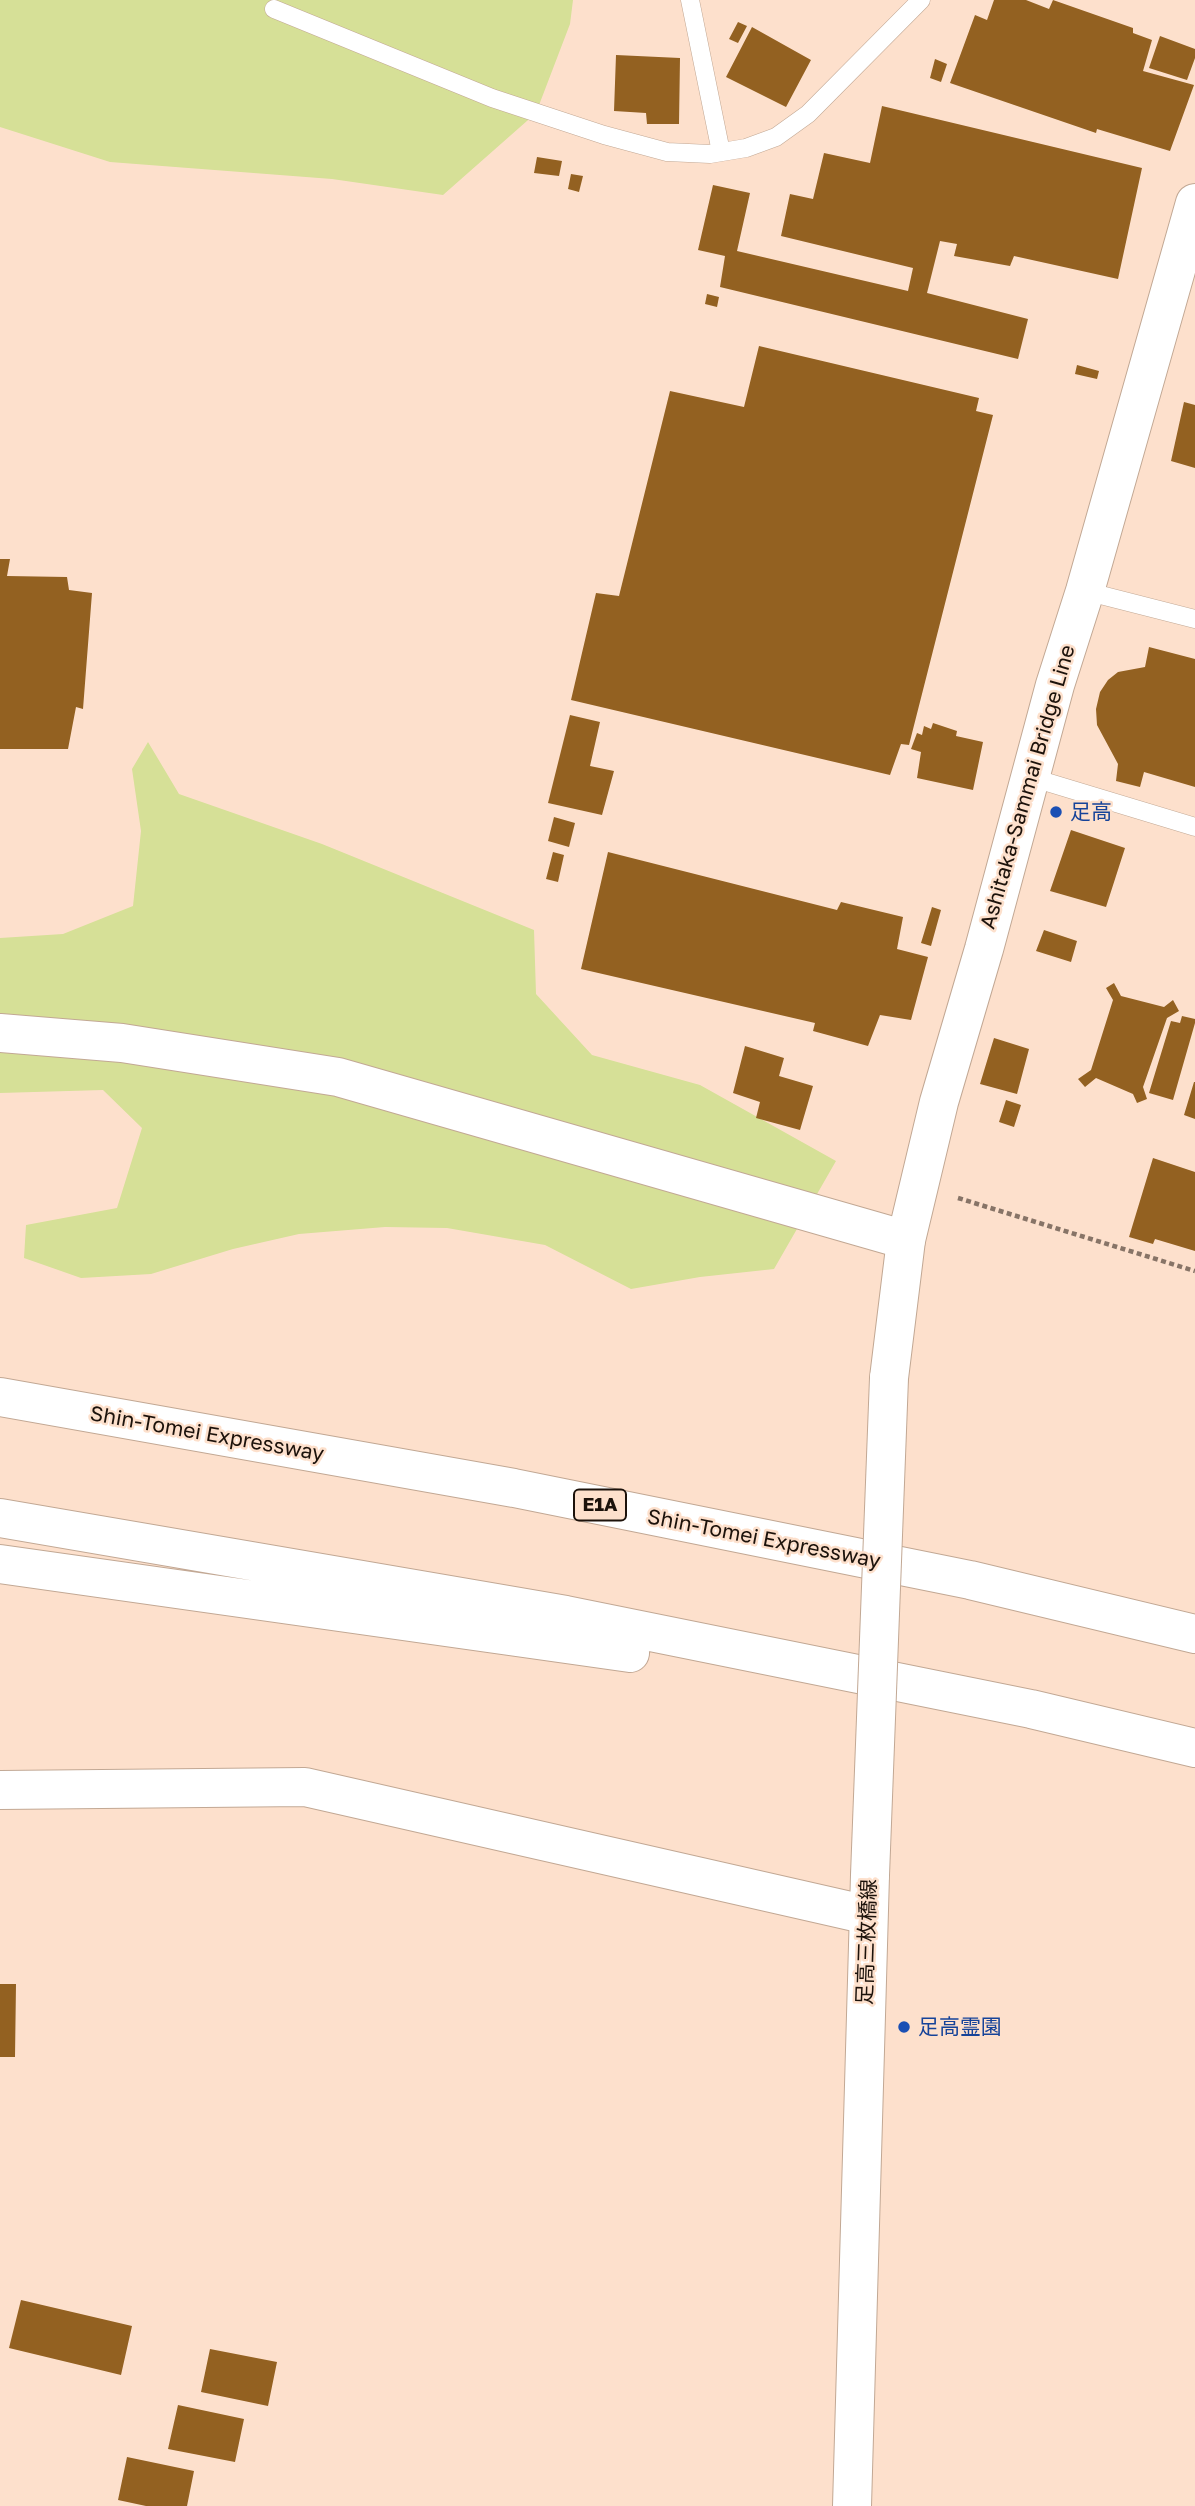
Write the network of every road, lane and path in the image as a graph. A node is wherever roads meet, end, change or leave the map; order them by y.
1 (690, 0) edge
2 (921, 0) edge
3 (274, 9) dead end
4 (721, 152) junction
5 (1195, 203) edge
6 (1085, 591) junction
7 (1195, 619) edge
8 (1030, 777) junction
9 (1195, 827) edge
10 (0, 1033) edge
11 (919, 1186) junction
12 (906, 1240) junction
13 (1195, 1271) edge
14 (889, 1378) joint
15 (0, 1397) edge
16 (0, 1518) edge
17 (0, 1564) edge
18 (1195, 1634) edge
19 (1031, 1709) junction
20 (1195, 1748) edge
21 (0, 1790) edge
22 (868, 1915) junction
23 (852, 2506) edge

1 - 4 lane
2 - 4 lane
3 - 4 lane
5 - 6 main road, Ashitaka-Sammai Bridge Line
6 - 7 lane
6 - 8 main road, Ashitaka-Sammai Bridge Line
8 - 9 lane
8 - 11 main road, Ashitaka-Sammai Bridge Line
10 - 12 main road
11 - 12 main road, Ashitaka-Sammai Bridge Line
11 - 13 path
12 - 14 main road, Ashitaka-Sammai Bridge Line
14 - 22 main road, 足高三枚橋線, bridge
15 - 18 main road, Shin-Tomei Expressway / E1A
16 - 19 main road
17 - 19 main road
19 - 20 main road
21 - 22 main road
22 - 23 main road, 足高三枚橋線

